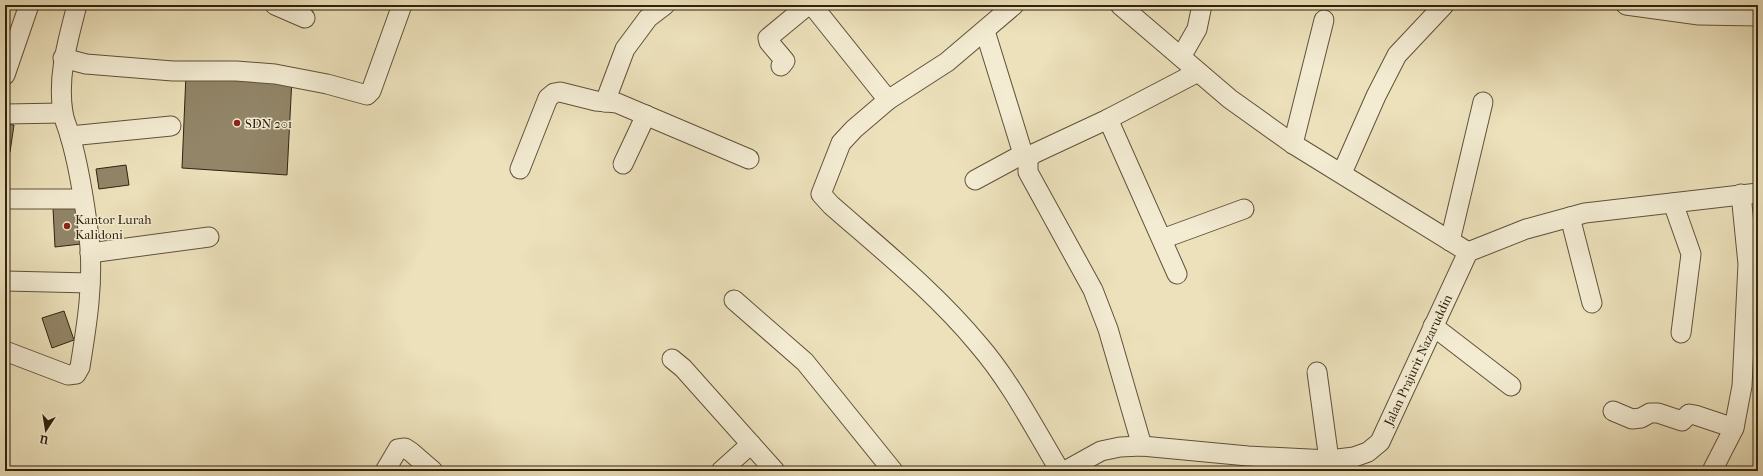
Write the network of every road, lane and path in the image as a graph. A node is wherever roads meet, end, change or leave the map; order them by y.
1 (29, 5) edge
2 (77, 5) edge
3 (275, 5) edge
4 (402, 5) edge
5 (665, 5) edge
6 (808, 5) edge
7 (812, 5) edge
8 (1014, 5) edge
9 (1121, 5) edge
10 (1202, 5) edge
11 (1626, 5) edge
12 (1442, 6) edge
13 (1721, 10) edge
14 (1758, 16) edge
15 (305, 18) dead end
16 (1324, 20) dead end
17 (984, 31) junction
18 (1181, 57) junction
19 (63, 58) junction
20 (781, 66) dead end
21 (1198, 72) junction
22 (5, 75) edge
23 (888, 100) junction
24 (605, 102) junction
25 (1483, 102) dead end
26 (62, 113) junction
27 (5, 114) edge
28 (646, 115) junction
29 (1108, 119) junction
30 (171, 126) dead end
31 (70, 136) junction
32 (1293, 144) junction
33 (1026, 156) junction
34 (749, 159) dead end
35 (623, 164) dead end
36 (520, 169) dead end
37 (1342, 173) junction
38 (975, 180) dead end
39 (1750, 193) edge
40 (5, 199) edge
41 (83, 199) junction
42 (1673, 203) junction
43 (1244, 209) dead end
44 (1570, 217) junction
45 (210, 237) dead end
46 (1162, 239) junction
47 (1450, 241) junction
48 (1468, 252) junction
49 (90, 253) junction
50 (1753, 265) edge
51 (1177, 274) dead end
52 (5, 281) edge
53 (90, 283) junction
54 (734, 300) dead end
55 (1592, 303) dead end
56 (1433, 326) junction
57 (1681, 333) dead end
58 (5, 351) edge
59 (672, 359) dead end
60 (1317, 372) dead end
61 (1511, 386) dead end
62 (1613, 411) dead end
63 (1734, 428) junction
64 (751, 444) junction
65 (1142, 446) junction
66 (1329, 460) junction
67 (385, 471) edge
68 (433, 471) edge
69 (721, 471) edge
70 (775, 471) edge
71 (893, 471) edge
72 (1060, 471) edge
73 (1065, 471) edge
74 (1712, 471) edge

1 - 22 street
2 - 19 street
3 - 15 street
4 - 19 street
5 - 24 street
6 - 20 street
7 - 23 street
8 - 17 street
9 - 18 street
10 - 18 street
11 - 13 street
12 - 37 street
13 - 14 street
16 - 32 street
17 - 23 street
17 - 33 street
18 - 21 street
19 - 26 street
21 - 29 street
21 - 32 street
23 - 72 street
24 - 28 street
24 - 36 street
25 - 47 street
26 - 27 street
26 - 31 street
28 - 34 street
28 - 35 street
29 - 33 street
29 - 46 street
30 - 31 street
31 - 41 street
32 - 37 street
33 - 38 street
33 - 65 street
37 - 47 street
39 - 42 street
39 - 50 street
40 - 41 street
41 - 49 street
42 - 44 street
42 - 57 street
43 - 46 street
44 - 48 street
44 - 55 street
45 - 49 street
46 - 51 street
47 - 48 street
48 - 56 street, Jalan Prajurit Nazaruddin
49 - 53 street
50 - 63 street
52 - 53 street
53 - 58 street
54 - 71 street
56 - 61 street
56 - 66 street, Jalan Prajurit Nazaruddin
59 - 64 street
60 - 66 street
62 - 63 street
63 - 74 street
64 - 69 street
64 - 70 street
65 - 66 street, Jalan Prajurit Nazaruddin
65 - 73 street, Jalan Prajurit Nazaruddin
67 - 68 street

